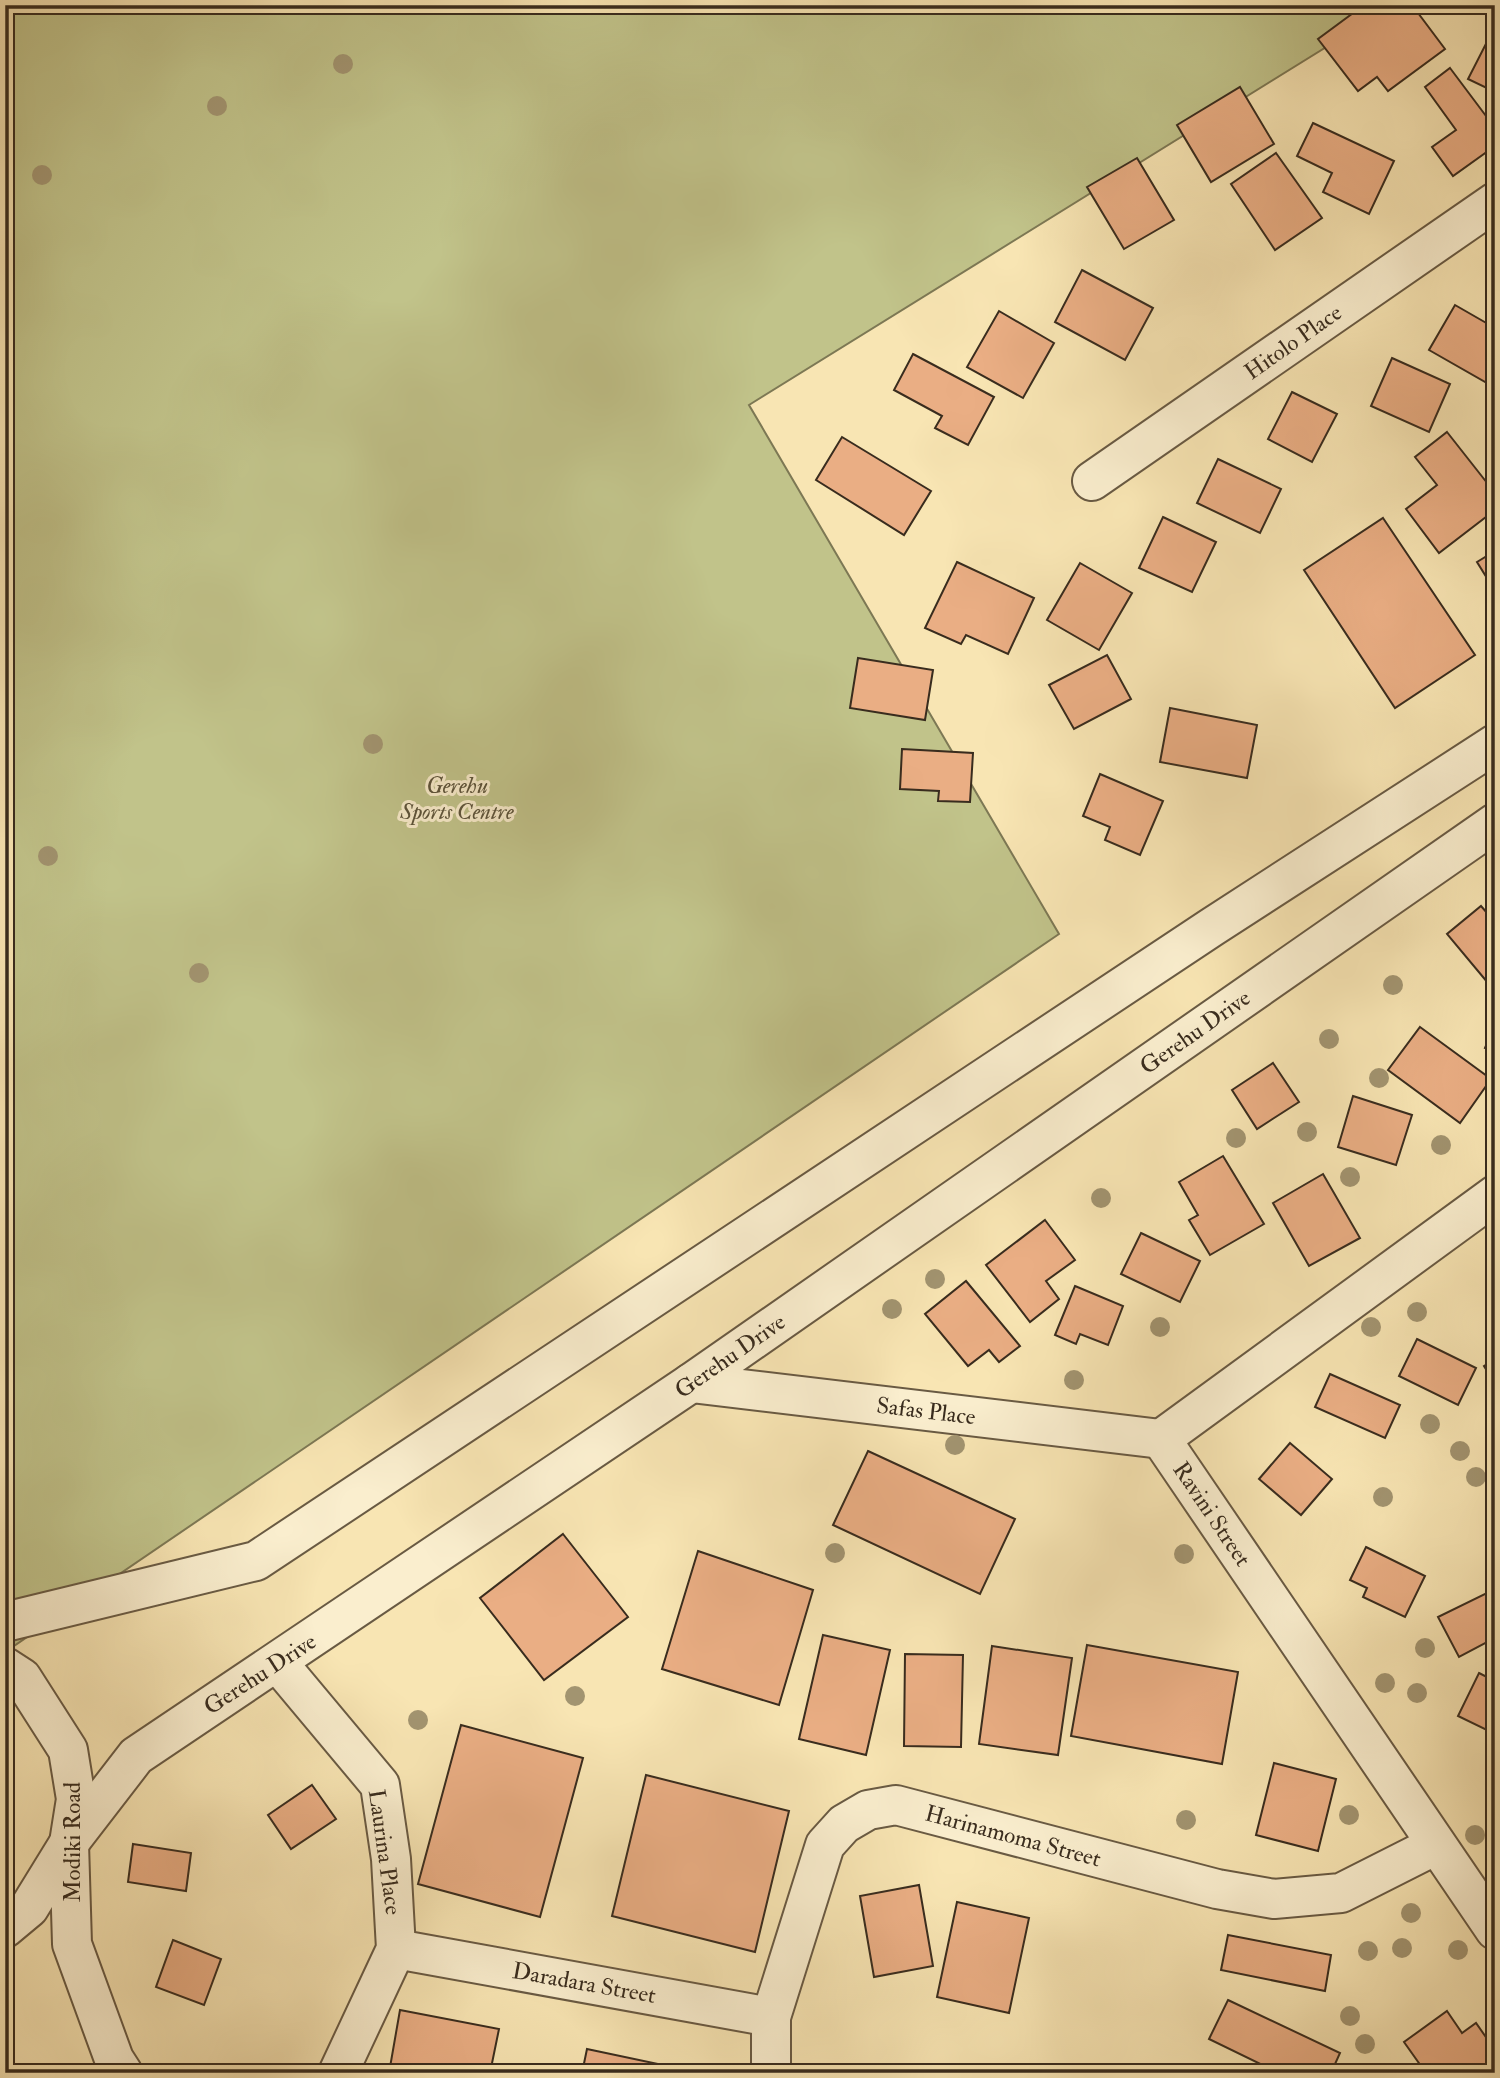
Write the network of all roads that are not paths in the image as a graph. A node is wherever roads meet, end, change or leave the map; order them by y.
1 (1495, 202) edge
2 (1091, 481) dead end
3 (1495, 744) edge
4 (1495, 823) edge
5 (1495, 1195) edge
6 (691, 1383) junction
7 (1161, 1439) junction
8 (5, 1622) edge
9 (278, 1663) junction
10 (5, 1667) edge
11 (69, 1843) junction
12 (1436, 1845) junction
13 (5, 1928) edge
14 (1495, 1930) edge
15 (396, 1949) junction
16 (771, 2017) junction
17 (123, 2073) edge
18 (338, 2073) edge
19 (771, 2073) edge

1 - 2 street, Hitolo Place
3 - 8 street
4 - 6 street, Gerehu Drive
5 - 7 street, Ravini Street
6 - 7 street, Safas Place
6 - 9 street, Gerehu Drive
7 - 12 street, Ravini Street
9 - 11 street, Gerehu Drive
9 - 15 street, Laurina Place
10 - 11 street, Modiki Road
11 - 13 street, Gerehu Drive
11 - 17 street, Modiki Road
12 - 14 street, Ravini Street
12 - 16 street, Harinamoma Street
15 - 16 street, Daradara Street
15 - 18 street
16 - 19 street, Harinamoma Street

